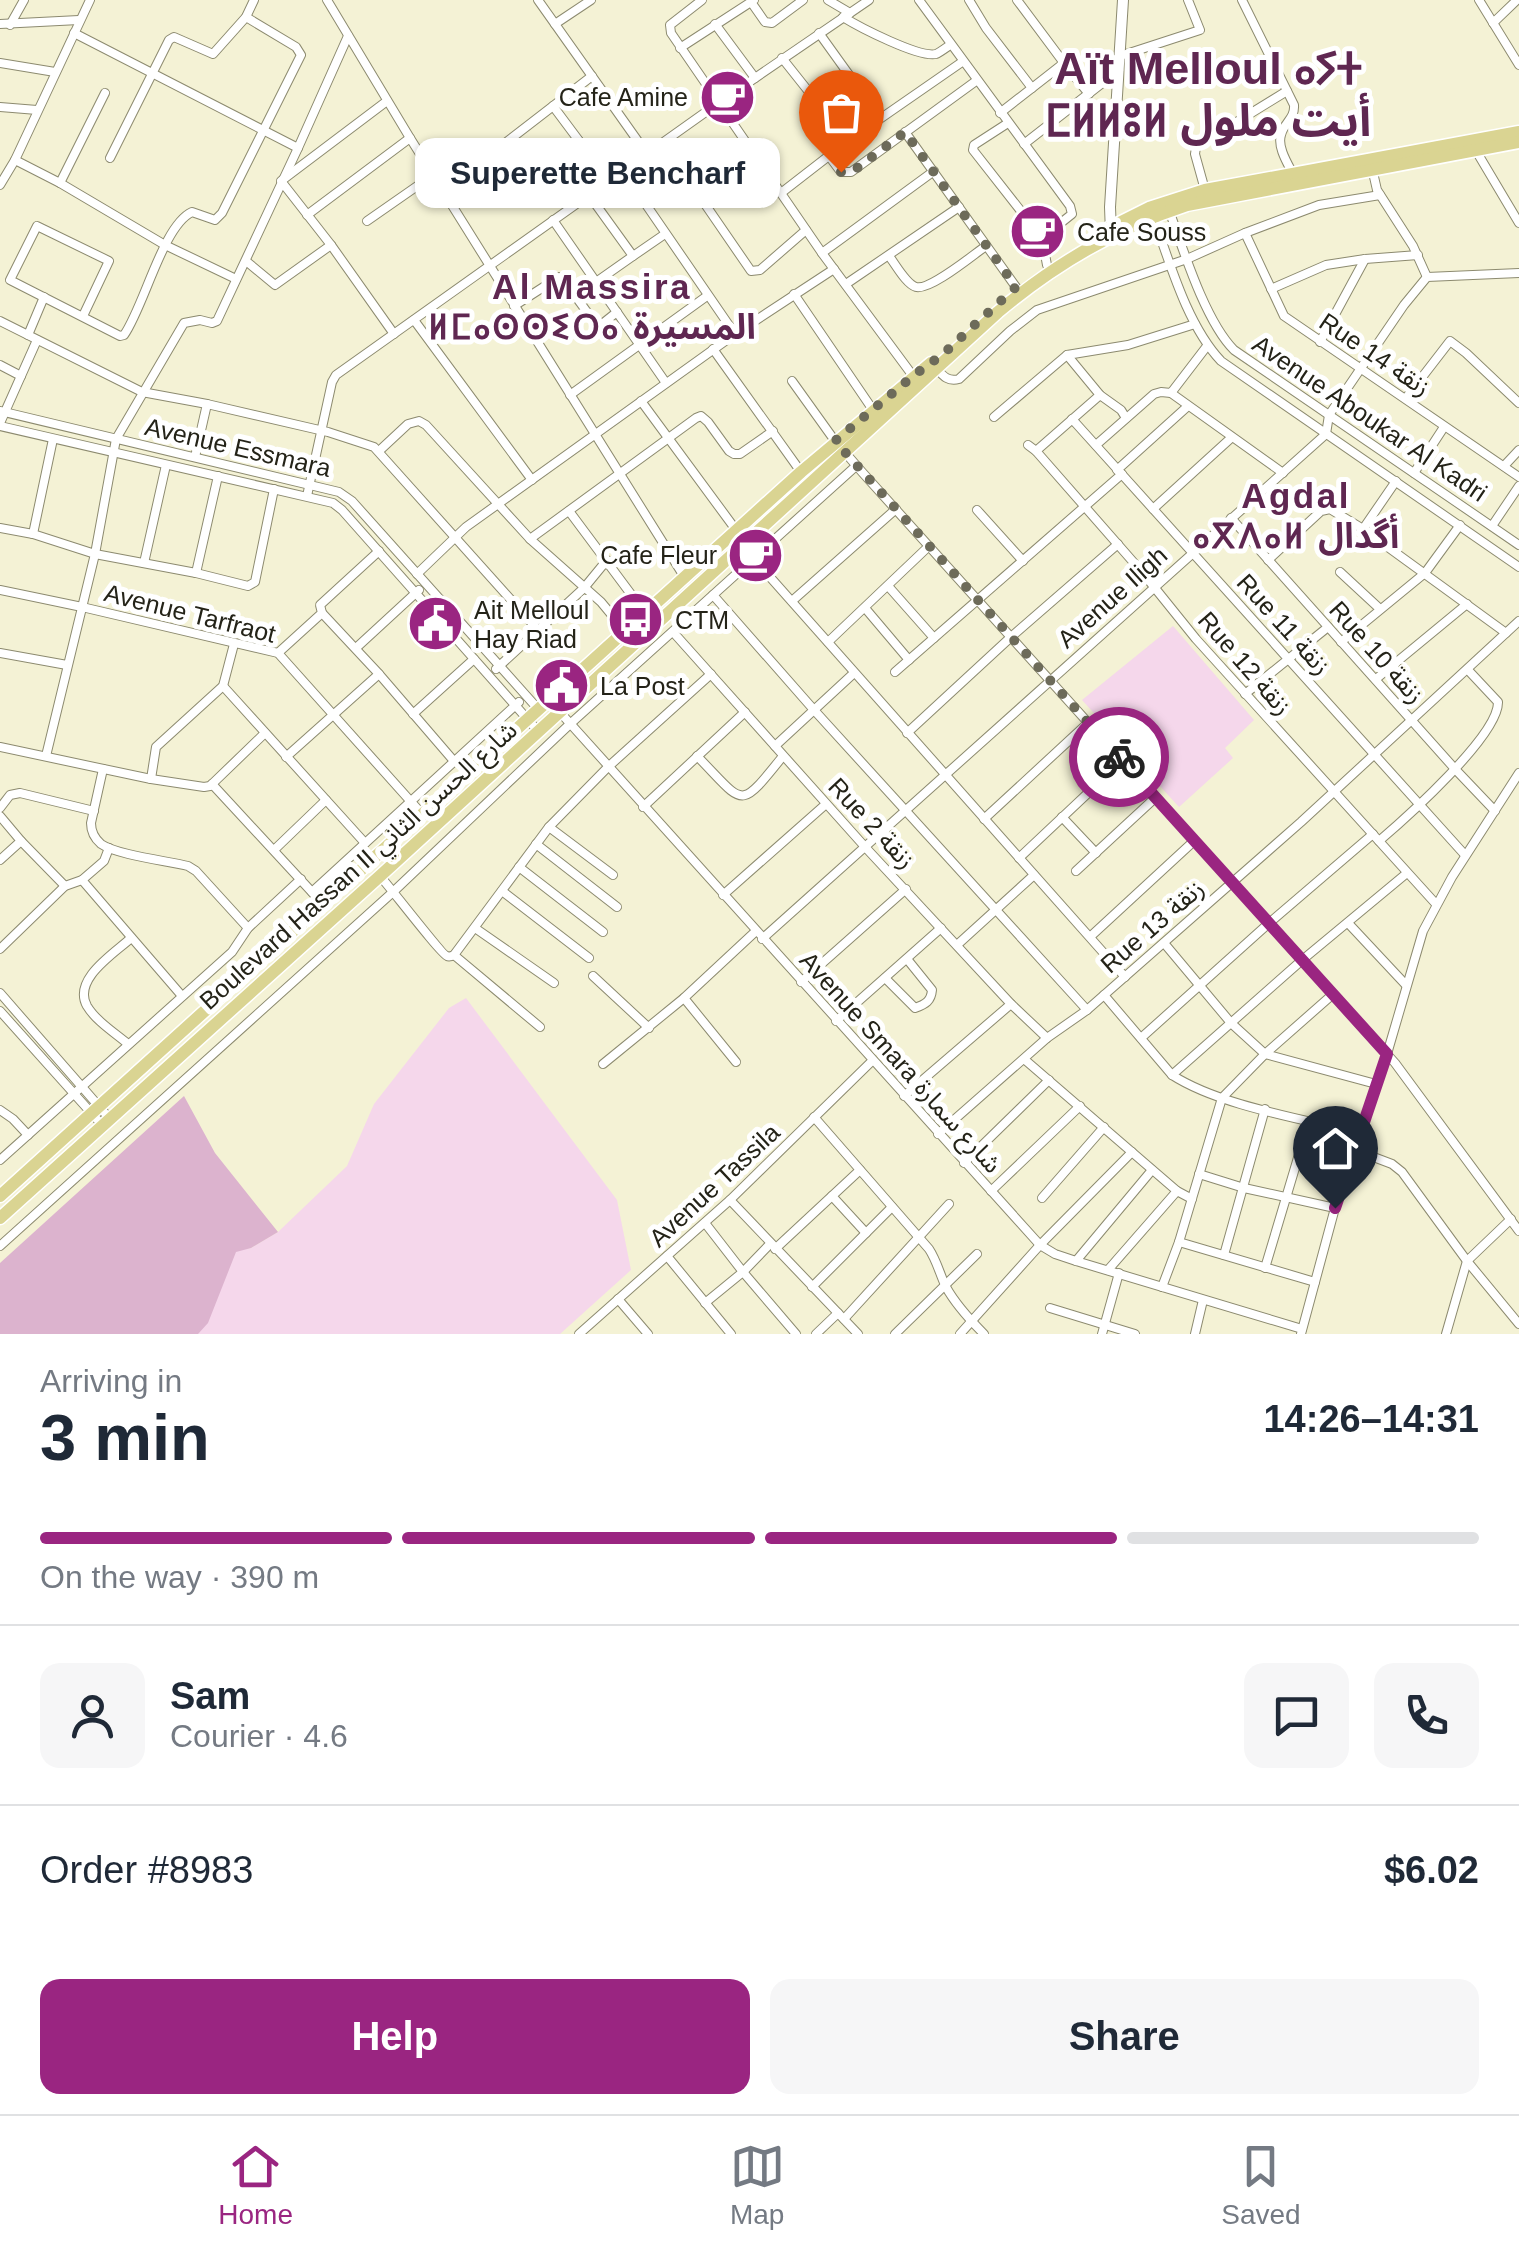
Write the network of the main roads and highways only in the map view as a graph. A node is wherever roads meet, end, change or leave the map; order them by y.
1 (1519, 132) edge
2 (1519, 142) edge
3 (1474, 145) junction
4 (1371, 164) junction
5 (1167, 207) junction
6 (1111, 231) junction
7 (840, 447) junction
8 (703, 571) junction
9 (689, 584) junction
10 (543, 715) junction
11 (0, 1196) edge
12 (0, 1218) edge

1 - 3 main road, Boulevard Hassan II شارع الحسن الثاني
2 - 3 main road, Boulevard Hassan II شارع الحسن الثاني
3 - 4 main road, Boulevard Hassan II شارع الحسن الثاني
4 - 5 main road, Boulevard Hassan II شارع الحسن الثاني
4 - 5 main road, Boulevard Hassan II شارع الحسن الثاني
5 - 6 main road, Boulevard Hassan II شارع الحسن الثاني
6 - 7 main road, Boulevard Hassan II شارع الحسن الثاني
6 - 7 main road, Boulevard Hassan II شارع الحسن الثاني
7 - 8 main road, Boulevard Hassan II شارع الحسن الثاني
7 - 8 main road, Boulevard Hassan II شارع الحسن الثاني
8 - 9 main road, Boulevard Hassan II شارع الحسن الثاني
9 - 10 main road, Boulevard Hassan II شارع الحسن الثاني
9 - 10 main road, Boulevard Hassan II شارع الحسن الثاني
10 - 11 main road, Boulevard Hassan II شارع الحسن الثاني
10 - 12 main road, Boulevard Hassan II شارع الحسن الثاني

